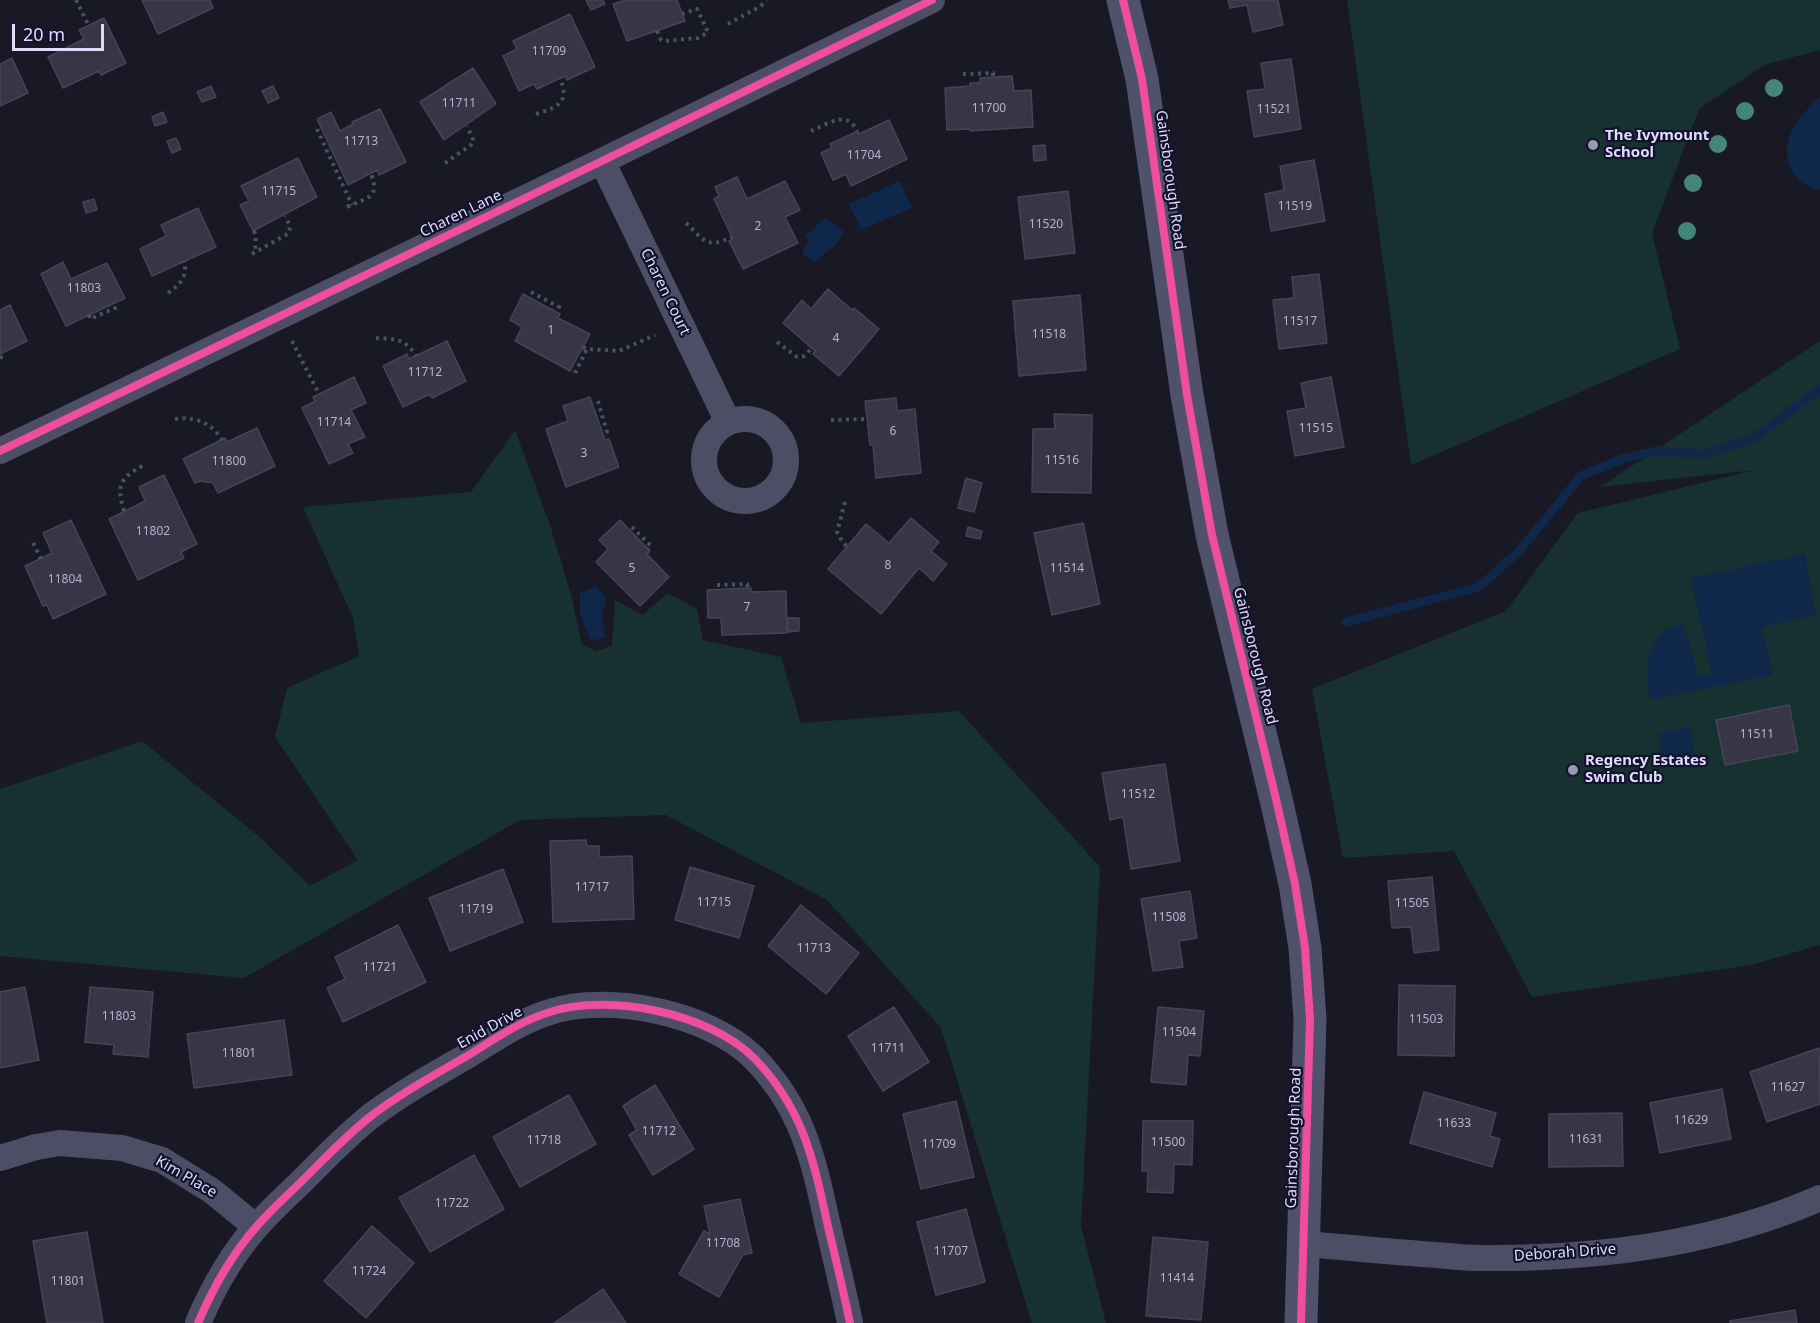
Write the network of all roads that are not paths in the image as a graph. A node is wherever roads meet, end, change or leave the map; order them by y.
1 (932, 0) edge
2 (1124, 0) edge
3 (602, 161) junction
4 (728, 422) dead end
5 (0, 451) edge
6 (0, 1158) edge
7 (1820, 1198) edge
8 (256, 1227) junction
9 (1304, 1244) junction
10 (198, 1323) edge
11 (850, 1323) edge
12 (1301, 1323) edge

1 - 3 street, Charen Lane
2 - 9 street, Gainsborough Road
3 - 4 street, Charen Court
3 - 5 street, Charen Lane
6 - 8 street, Kim Place
7 - 9 street, Deborah Drive
8 - 10 street, Enid Drive
8 - 11 street, Enid Drive
9 - 12 street, Gainsborough Road

